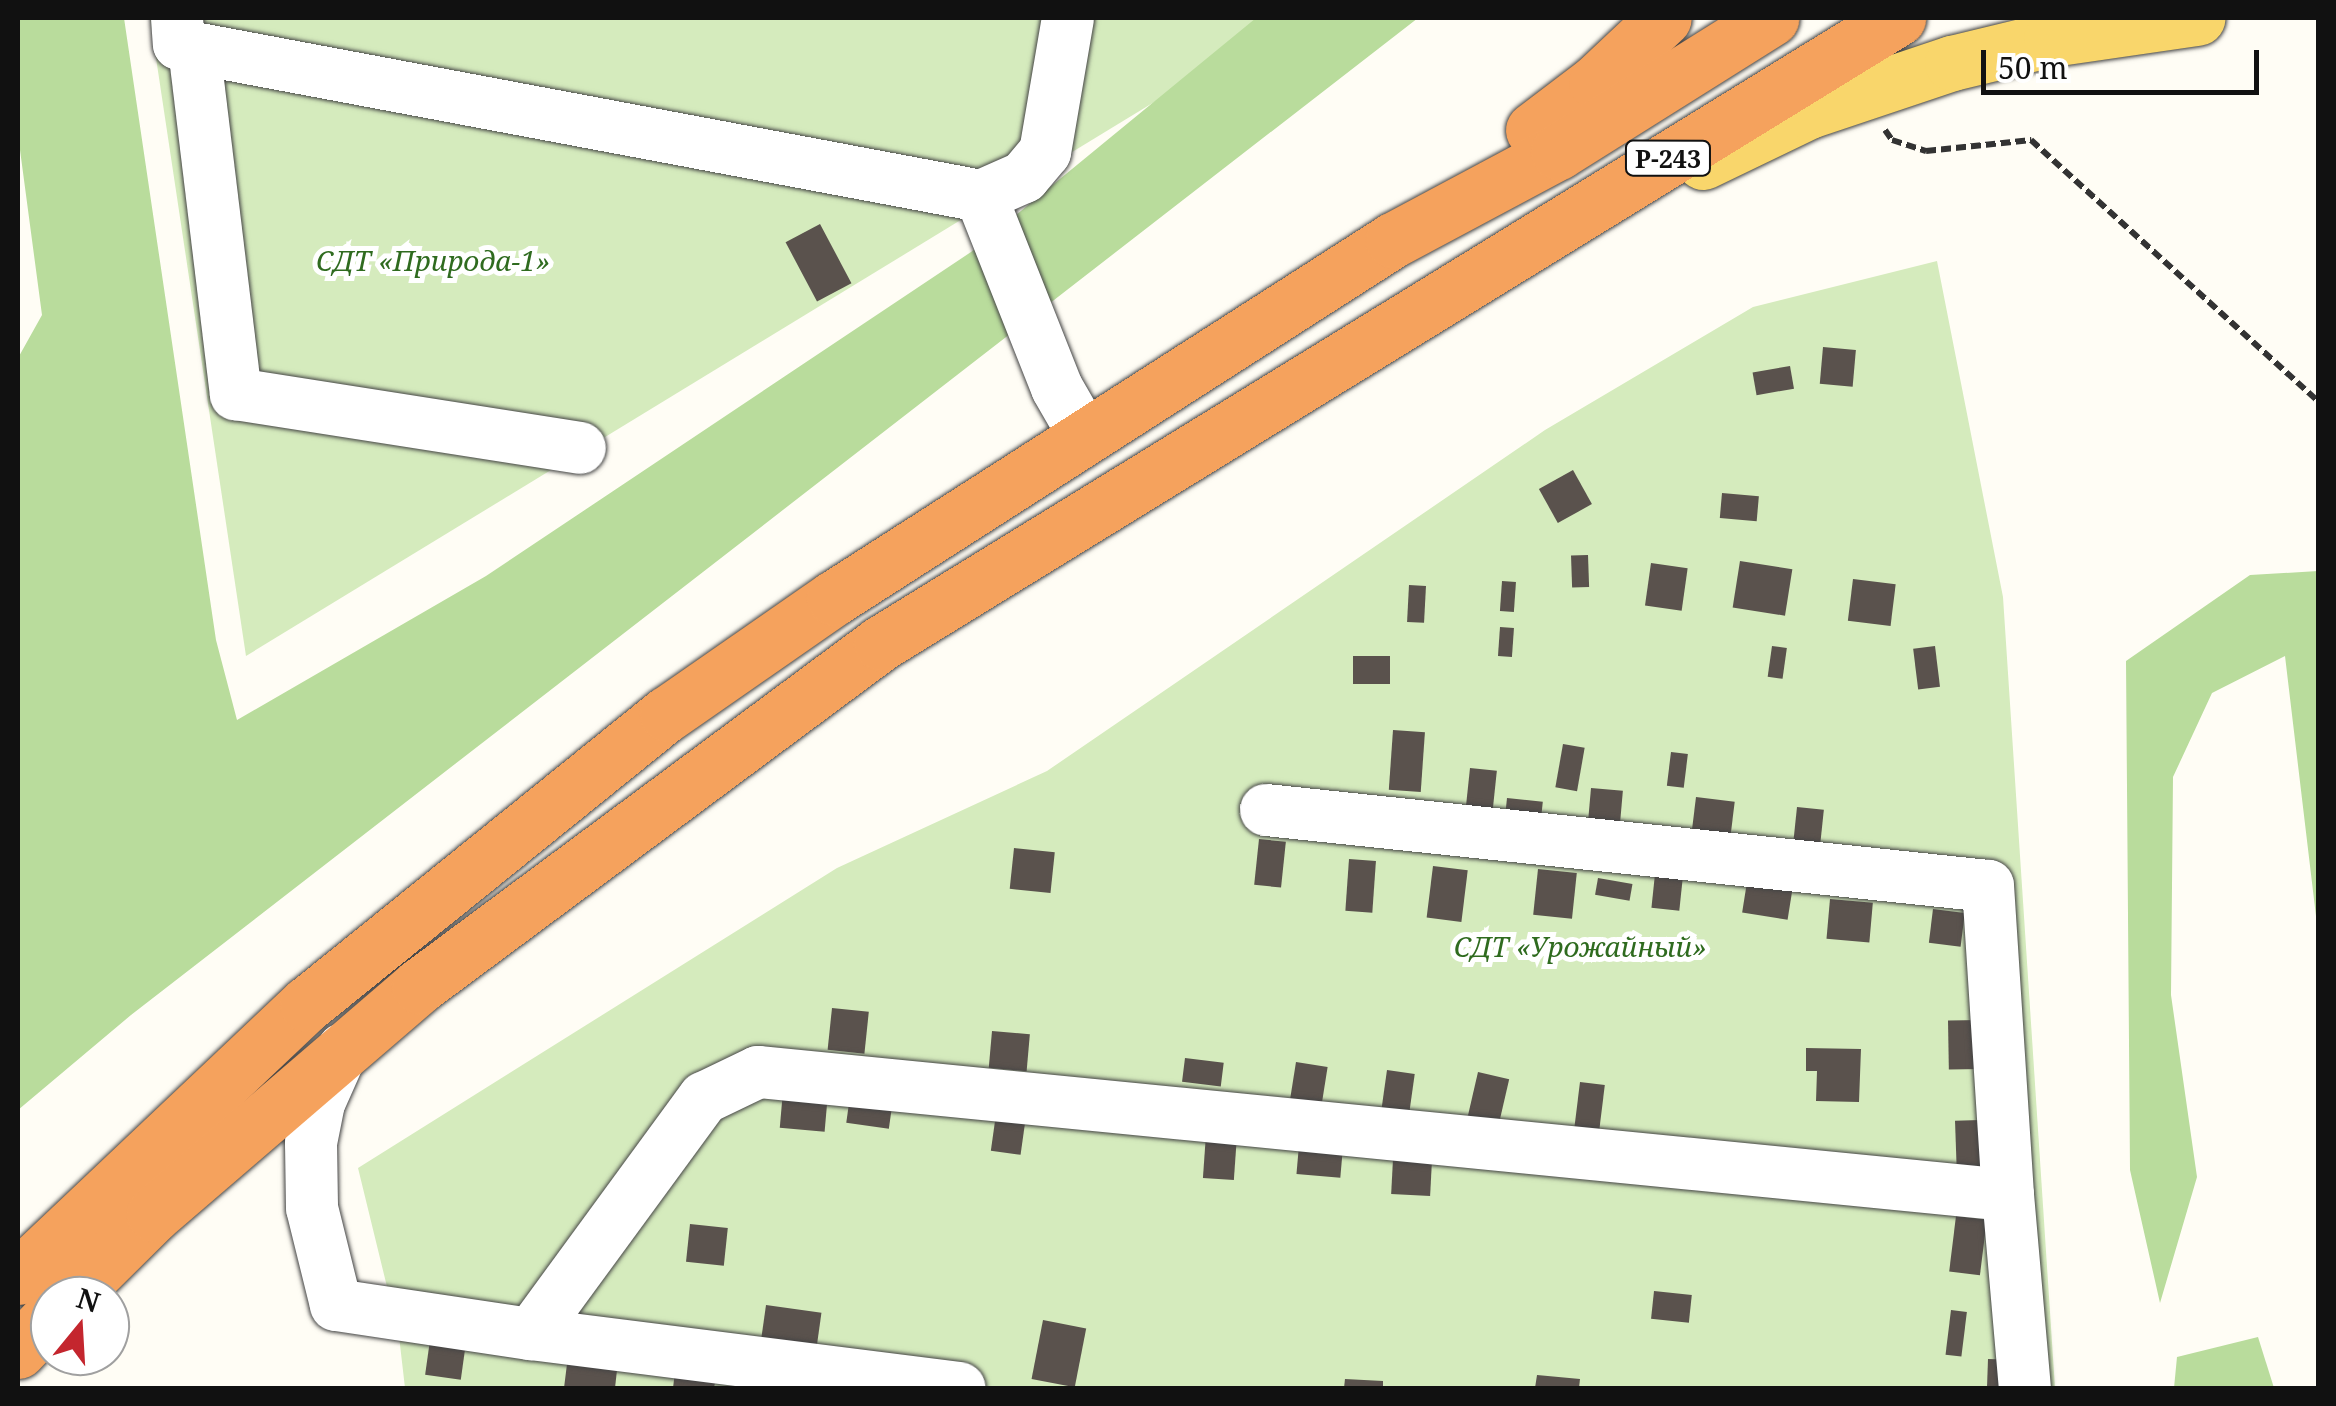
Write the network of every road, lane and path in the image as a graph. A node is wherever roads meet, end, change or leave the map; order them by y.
1 (1068, 18) edge
2 (1664, 18) edge
3 (1772, 18) edge
4 (1898, 18) edge
5 (2196, 18) edge
6 (185, 33) edge
7 (1859, 92) junction
8 (982, 196) junction
9 (1393, 240) junction
10 (1438, 298) junction
11 (2318, 401) edge
12 (1084, 435) junction
13 (580, 448) dead end
14 (1266, 810) dead end
15 (342, 1049) junction
16 (2008, 1196) junction
17 (91, 1276) edge
18 (18, 1277) edge
19 (532, 1334) junction
20 (960, 1388) edge
21 (2026, 1388) edge

1 - 8 street
2 - 9 highway
3 - 9 highway, Р-243
4 - 10 highway, Р-243
5 - 7 main road, Р-243
6 - 8 street
6 - 13 street
7 - 10 main road, Р-243
7 - 11 path
8 - 12 street
9 - 12 highway
10 - 15 highway
12 - 18 highway
14 - 16 street
15 - 17 highway
15 - 19 street
16 - 19 street
16 - 21 street
19 - 20 street

